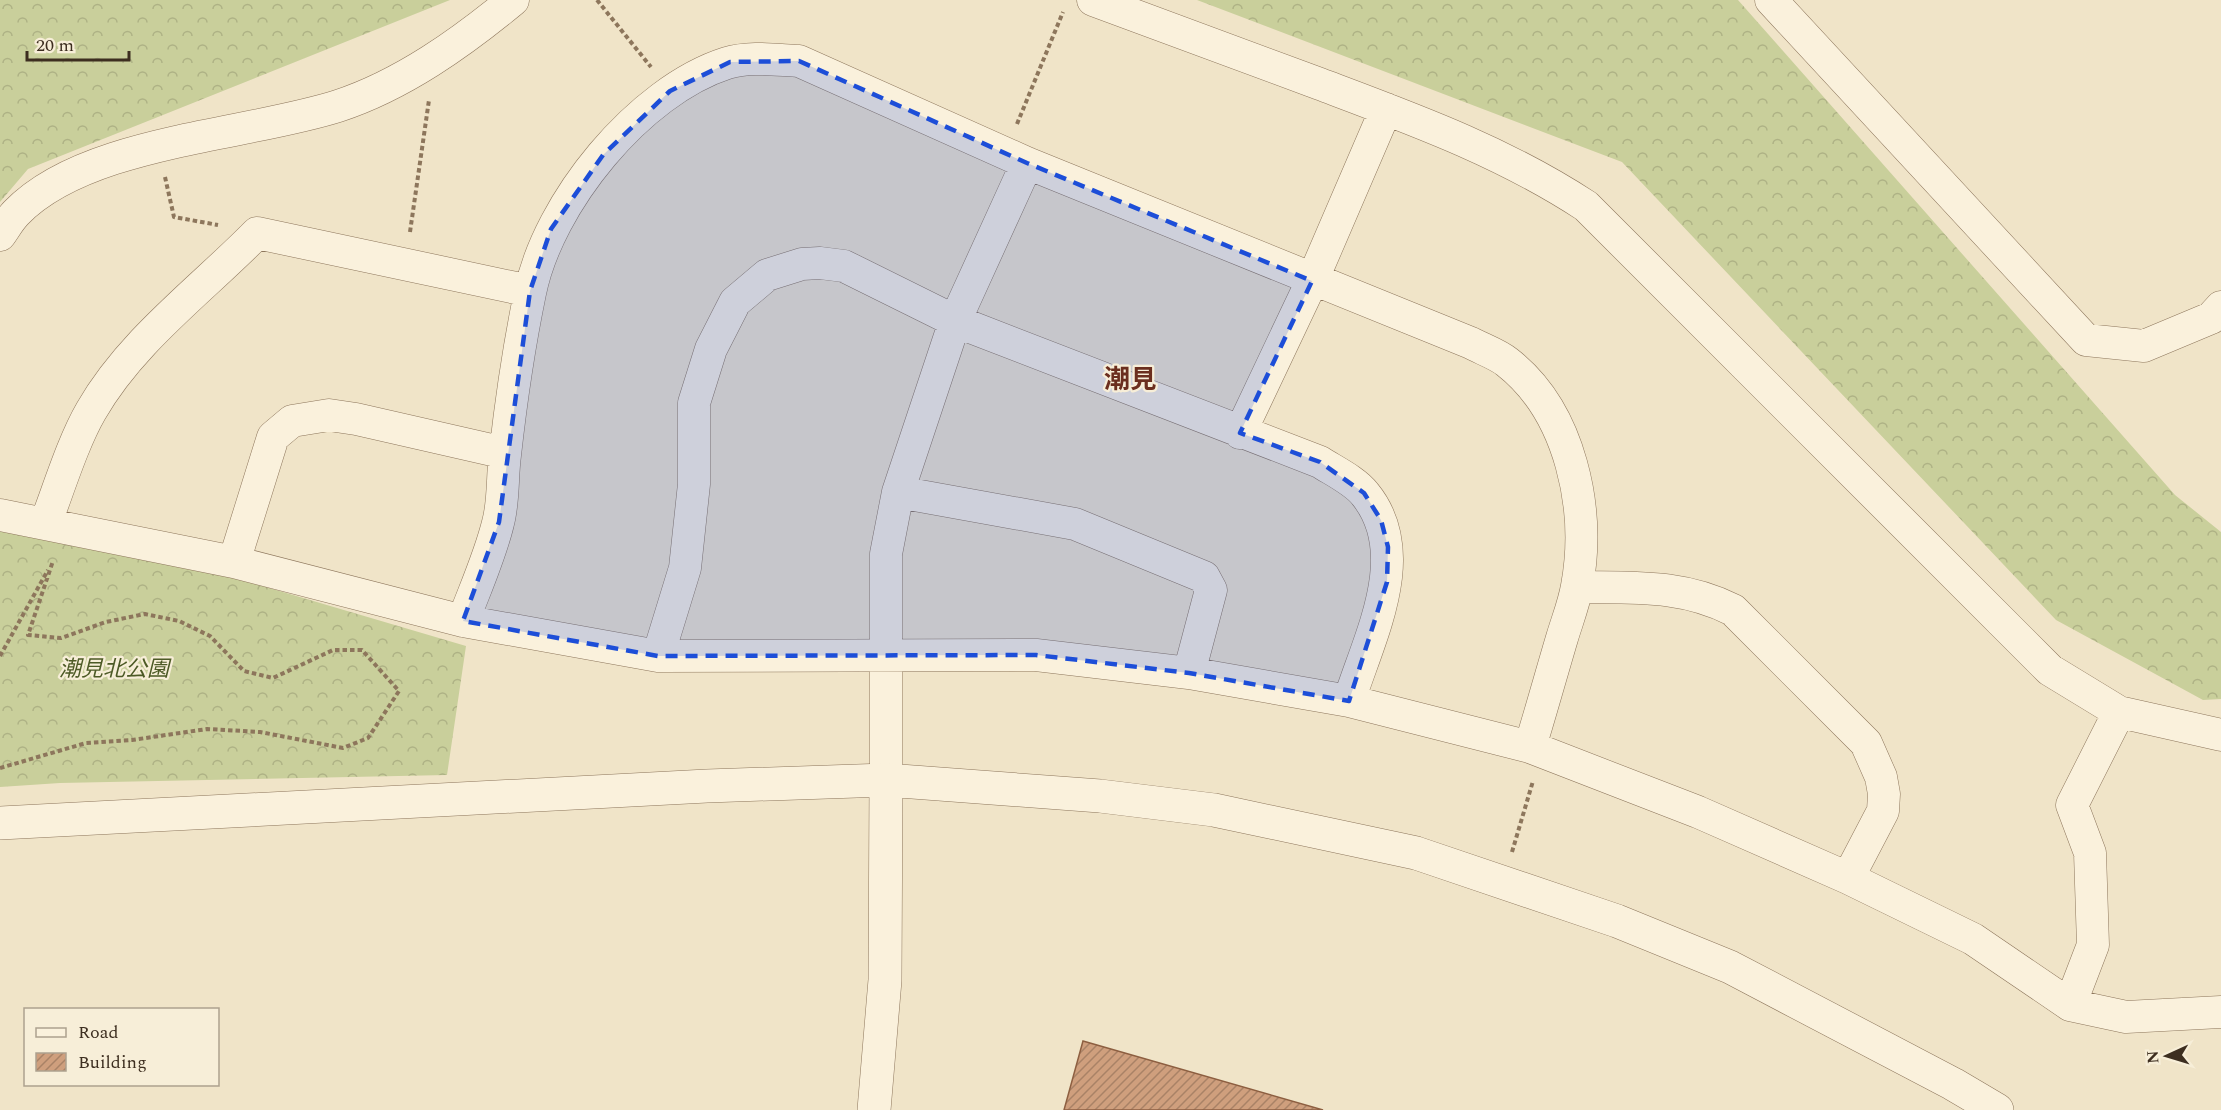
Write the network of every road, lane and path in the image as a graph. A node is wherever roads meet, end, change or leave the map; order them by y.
1 (513, 0) edge
2 (597, 0) edge
3 (1093, 0) edge
4 (1771, 0) edge
5 (1063, 11) dead end
6 (435, 57) junction
7 (670, 91) junction
8 (1386, 109) junction
9 (159, 147) junction
10 (1016, 158) junction
11 (257, 233) junction
12 (0, 235) edge
13 (405, 264) junction
14 (1312, 280) junction
15 (530, 291) junction
16 (2221, 307) edge
17 (955, 321) junction
18 (1240, 433) junction
19 (505, 453) junction
20 (898, 492) junction
21 (0, 514) edge
22 (46, 522) junction
23 (234, 562) junction
24 (1577, 587) junction
25 (463, 621) junction
26 (884, 655) junction
27 (0, 656) edge
28 (658, 656) junction
29 (1189, 673) junction
30 (1349, 701) junction
31 (2119, 712) junction
32 (2221, 735) edge
33 (1530, 747) junction
34 (0, 768) edge
35 (886, 780) junction
36 (0, 823) edge
37 (1848, 878) junction
38 (1503, 881) junction
39 (2070, 1005) junction
40 (2221, 1012) edge
41 (874, 1110) edge
42 (1997, 1110) edge

1 - 6 street
2 - 7 path
3 - 8 street
4 - 16 street
5 - 10 path
6 - 9 street
6 - 13 path
7 - 10 street
7 - 15 street
8 - 14 street
8 - 31 street
9 - 11 path
9 - 12 street
10 - 14 street
10 - 17 street
11 - 13 street
11 - 22 street
13 - 15 street
14 - 18 street
14 - 24 street
15 - 19 street
17 - 18 street
17 - 20 street
17 - 28 street
18 - 30 street
19 - 23 street
19 - 25 street
20 - 26 street
20 - 29 street
21 - 22 street
22 - 23 street
23 - 25 street
24 - 33 street
24 - 37 street
25 - 28 street
26 - 28 street
26 - 29 street
26 - 35 street
27 - 34 path
29 - 30 street
30 - 33 street
31 - 32 street
31 - 39 street
33 - 37 street
33 - 38 path
35 - 36 street
35 - 38 street
35 - 41 street
37 - 39 street
38 - 42 street
39 - 40 street

